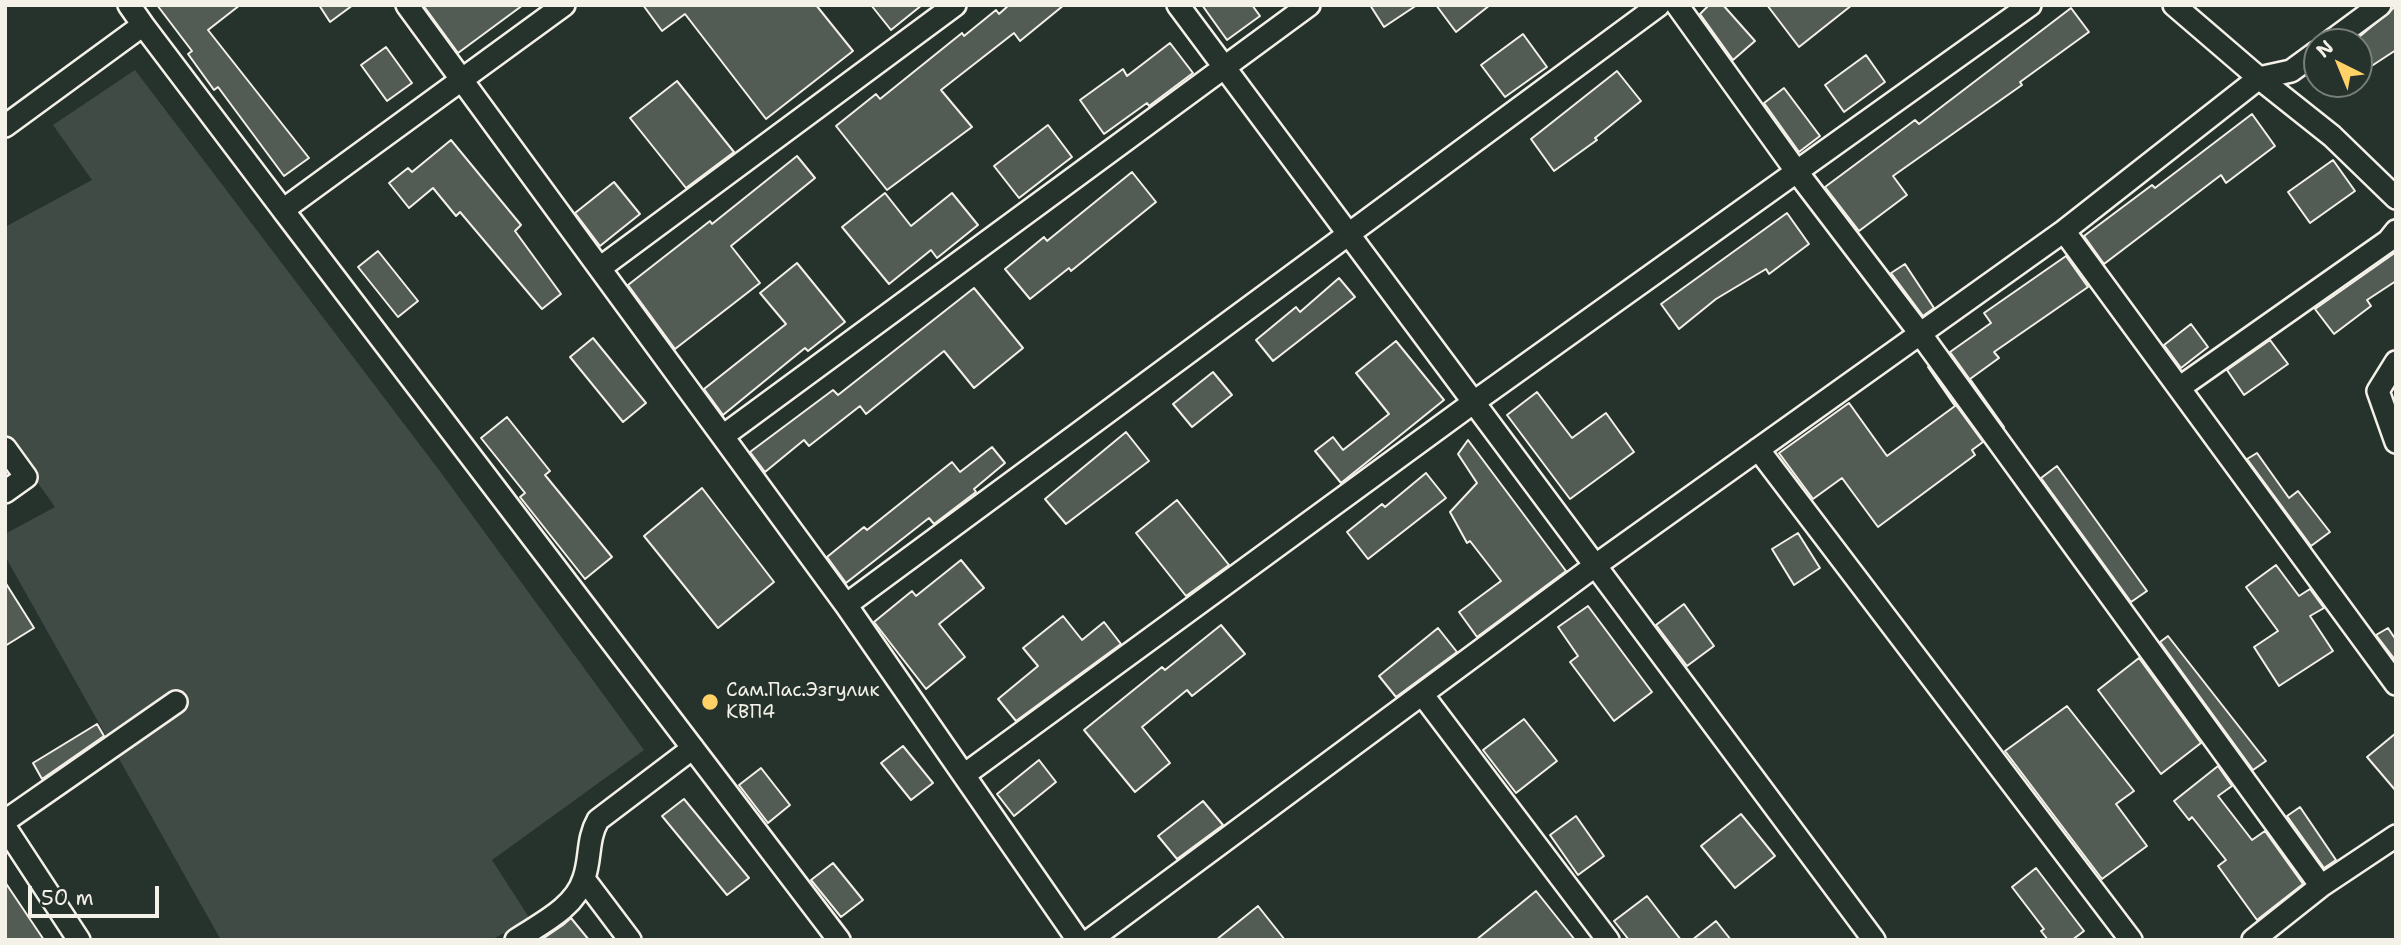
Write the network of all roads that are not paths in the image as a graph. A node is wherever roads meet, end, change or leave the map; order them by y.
1 (129, 5) edge
2 (408, 5) edge
3 (564, 5) edge
4 (955, 5) edge
5 (1178, 5) edge
6 (1309, 5) edge
7 (1660, 5) edge
8 (1677, 5) edge
9 (2030, 5) edge
10 (2174, 5) edge
11 (2380, 5) edge
12 (143, 25) junction
13 (2349, 28) edge
14 (2303, 62) edge
15 (1226, 69) junction
16 (2259, 78) junction
17 (462, 79) junction
18 (5, 125) edge
19 (1797, 172) junction
20 (2396, 198) edge
21 (283, 210) junction
22 (2396, 230) edge
23 (2064, 231) junction
24 (1350, 235) junction
25 (600, 268) junction
26 (1919, 332) junction
27 (2396, 362) edge
28 (2179, 388) junction
29 (1474, 402) junction
30 (723, 436) junction
31 (2396, 443) edge
32 (5, 448) edge
33 (1758, 449) junction
34 (5, 492) edge
35 (1596, 565) junction
36 (846, 605) junction
37 (2396, 684) edge
38 (1422, 694) junction
39 (176, 702) dead end
40 (693, 748) junction
41 (964, 775) junction
42 (5, 821) edge
43 (5, 827) edge
44 (2396, 836) edge
45 (584, 879) junction
46 (2321, 886) junction
47 (79, 940) edge
48 (516, 940) edge
49 (630, 940) edge
50 (839, 940) edge
51 (1078, 940) edge
52 (1090, 940) edge
53 (1608, 940) edge
54 (1874, 940) edge
55 (2131, 940) edge
56 (2253, 940) edge

1 - 12 street
2 - 17 street
3 - 17 street
4 - 25 street
5 - 15 street
6 - 15 street
7 - 24 street
8 - 19 street
9 - 19 street
10 - 16 street
11 - 13 street
12 - 18 street
12 - 21 street
14 - 16 street
15 - 24 street
15 - 30 street
16 - 20 street
16 - 23 street
17 - 21 street
17 - 25 street
19 - 26 street
19 - 29 street
21 - 40 street
22 - 28 street
23 - 26 street
23 - 28 street
24 - 29 street
24 - 36 street
25 - 30 street
26 - 33 street
26 - 46 street
27 - 31 street
28 - 37 street
29 - 35 street
29 - 41 street
30 - 36 street
32 - 34 street
33 - 35 street
33 - 55 street
35 - 38 street
35 - 54 street
36 - 41 street
38 - 52 street
38 - 53 street
39 - 42 street
40 - 45 street
40 - 50 street
41 - 51 street
43 - 47 street
44 - 46 street
45 - 48 street
45 - 49 street
46 - 56 street

